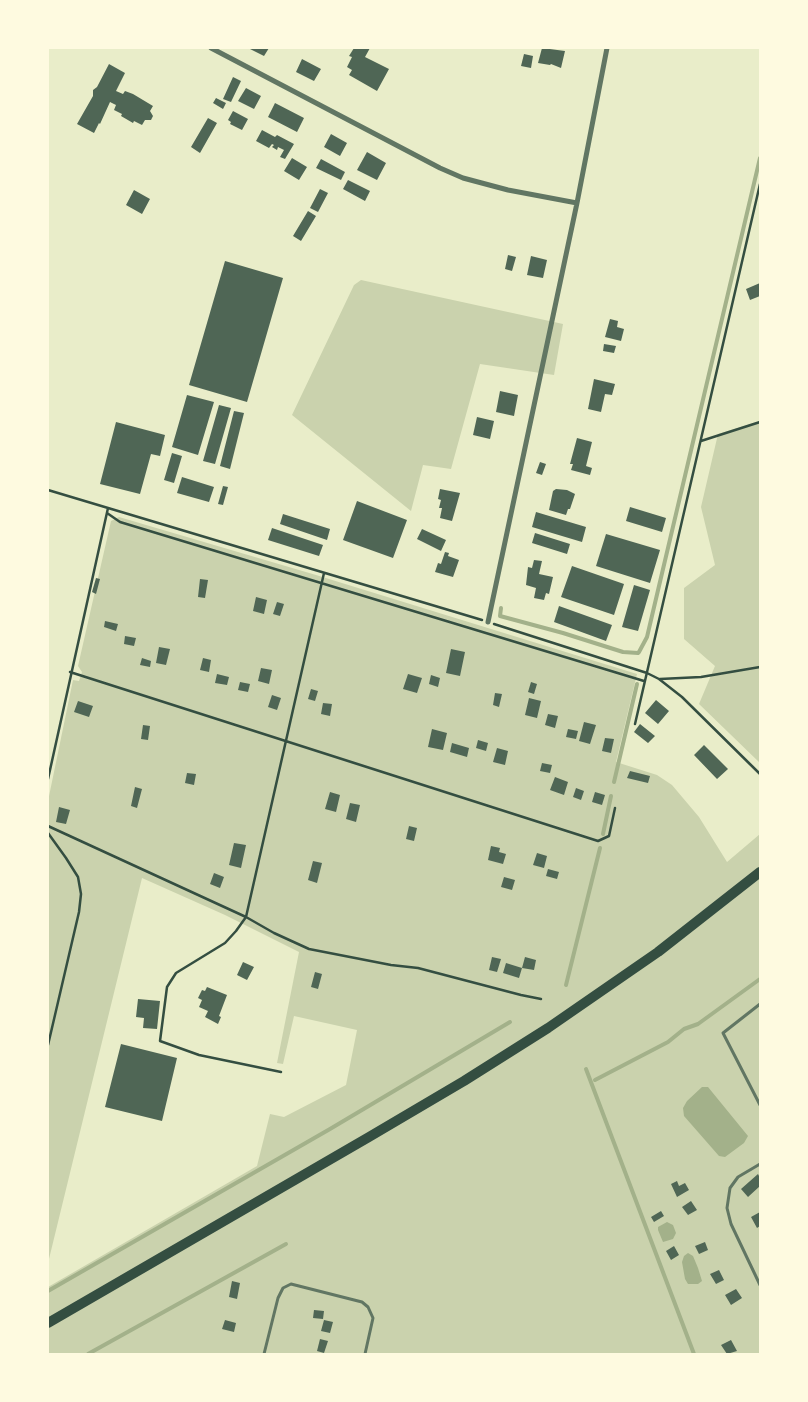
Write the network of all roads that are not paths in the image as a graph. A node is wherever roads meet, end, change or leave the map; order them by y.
1 (211, 48) edge
2 (607, 48) edge
3 (577, 203) junction
4 (488, 622) road end
5 (760, 872) edge
6 (760, 1004) edge
7 (760, 1105) edge
8 (760, 1164) edge
9 (760, 1285) edge
10 (48, 1323) edge
11 (264, 1354) edge
12 (365, 1354) edge

1 - 3 street
2 - 3 street
3 - 4 street
5 - 10 main road
6 - 7 lane
8 - 9 lane
11 - 12 lane

